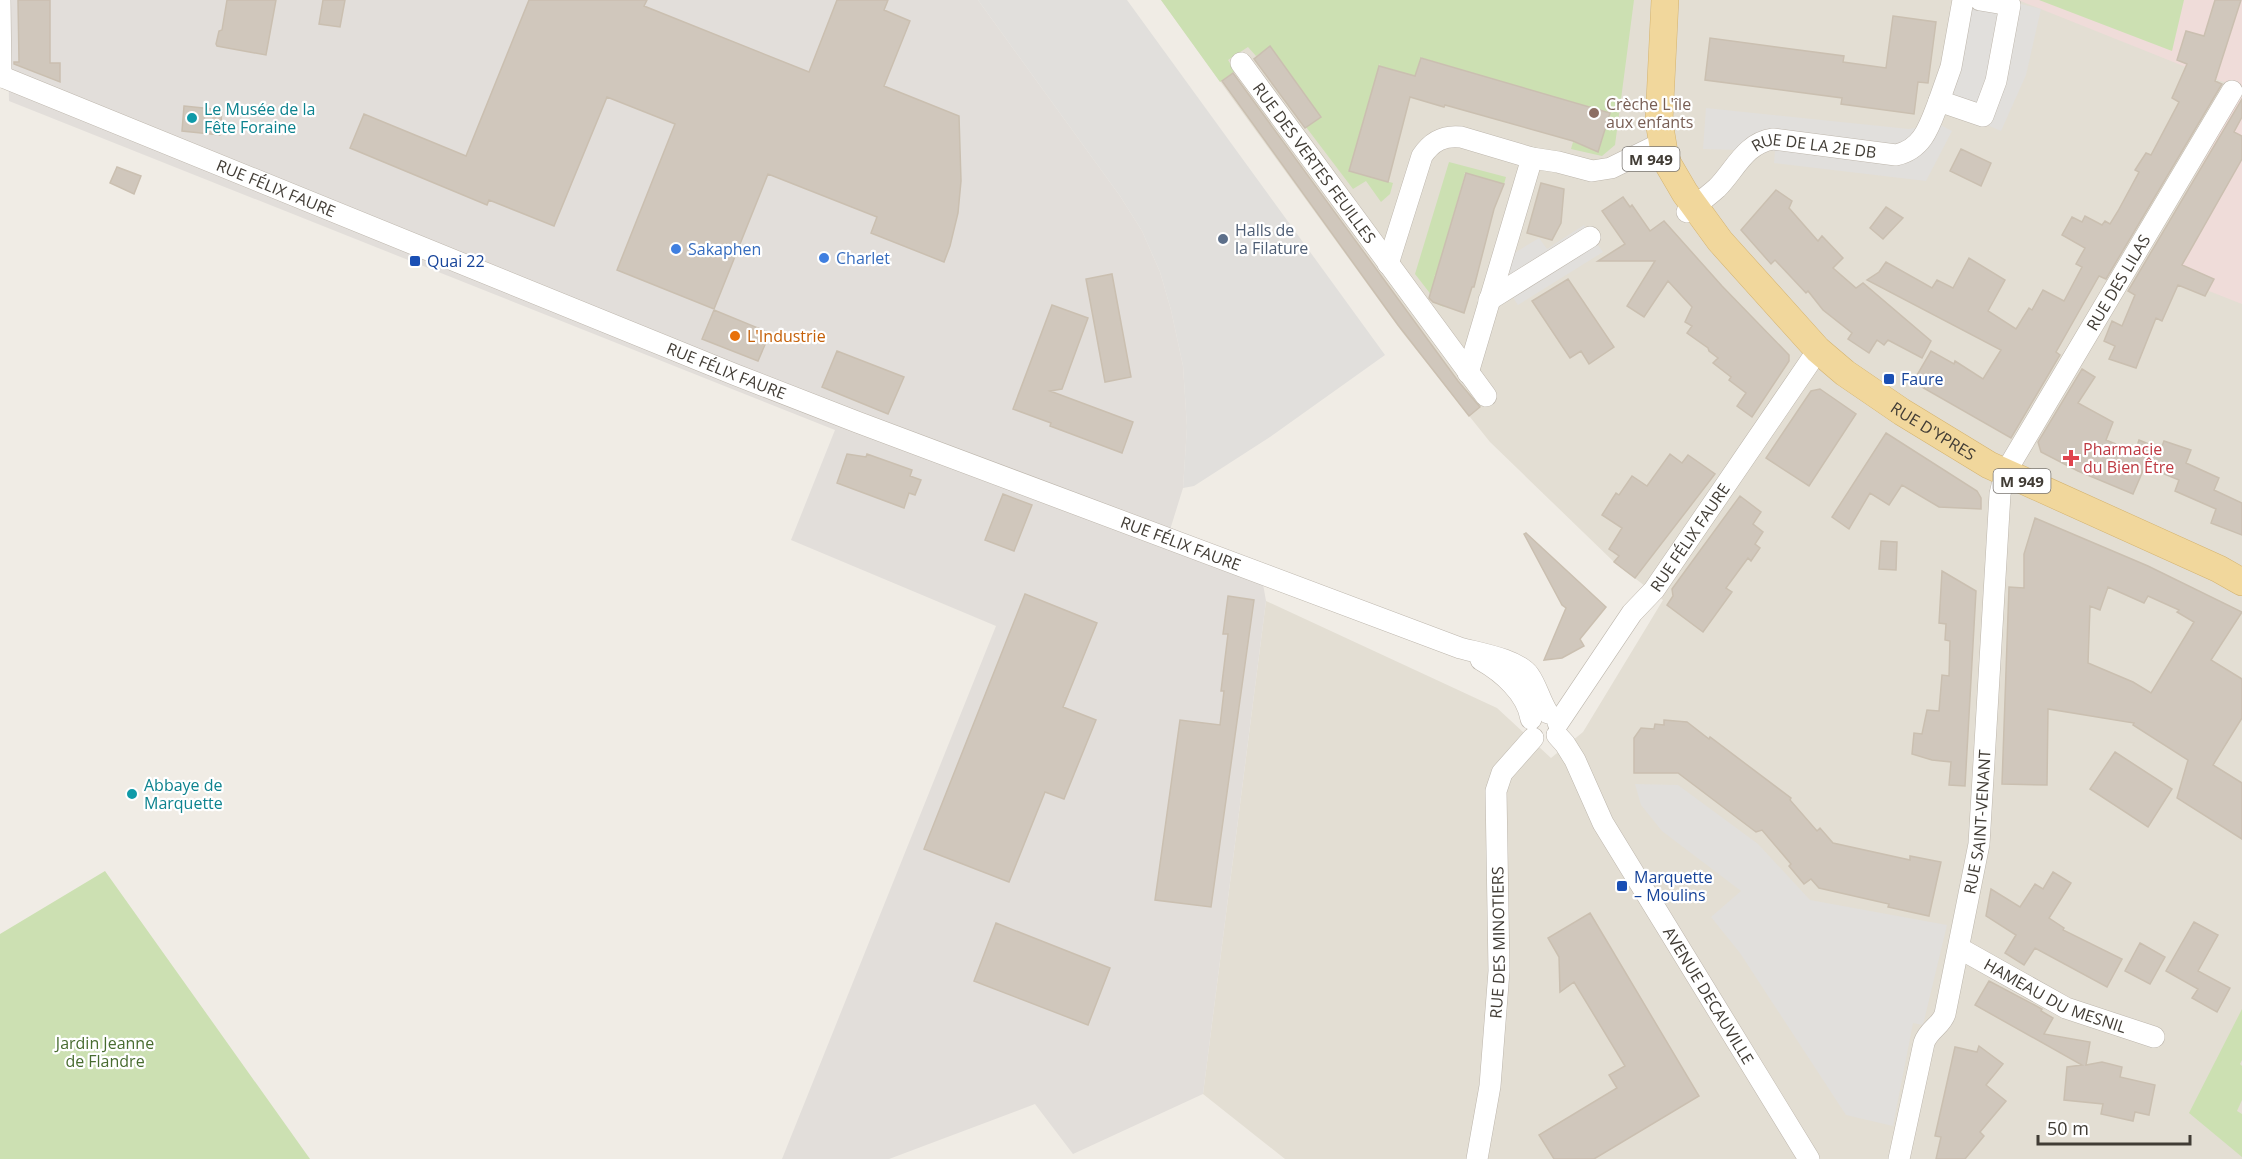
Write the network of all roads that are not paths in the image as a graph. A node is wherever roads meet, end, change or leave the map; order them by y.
1 (0, 0) edge
2 (1963, 0) edge
3 (1980, 0) edge
4 (1665, 1) edge
5 (1241, 63) dead end
6 (1, 76) edge
7 (2232, 91) dead end
8 (1939, 101) junction
9 (1655, 146) junction
10 (1532, 158) junction
11 (1691, 210) junction
12 (1590, 237) dead end
13 (1388, 264) junction
14 (1490, 300) junction
15 (1818, 350) junction
16 (1468, 373) junction
17 (1486, 396) dead end
18 (2005, 473) junction
19 (2242, 582) edge
20 (1545, 725) junction
21 (1959, 948) junction
22 (2154, 1037) dead end
23 (1477, 1159) edge
24 (1809, 1159) edge
25 (1899, 1159) edge

1 - 6 street
2 - 8 street, RUE DE LA 2E DB
3 - 8 street
4 - 9 main road, M 949
5 - 13 street, RUE DES VERTES FEUILLES
6 - 20 street, RUE FÉLIX FAURE
7 - 18 street, RUE DES LILAS
8 - 11 street, RUE DE LA 2E DB
9 - 10 street, RUE DES VERTES FEUILLES
9 - 11 main road, M 949
10 - 13 street, RUE DES VERTES FEUILLES
10 - 14 street
11 - 15 main road, RUE D'YPRES / M 949
12 - 14 street
13 - 16 street, RUE DES VERTES FEUILLES
14 - 16 street
15 - 18 main road, RUE D'YPRES / M 949
15 - 20 street, RUE FÉLIX FAURE
16 - 17 street, RUE DES VERTES FEUILLES
18 - 19 main road, RUE D'YPRES / M 949
18 - 21 street, RUE SAINT-VENANT
20 - 23 street, RUE DES MINOTIERS
20 - 24 street, AVENUE DECAUVILLE
21 - 22 street, HAMEAU DU MESNIL
21 - 25 street, RUE SAINT-VENANT

